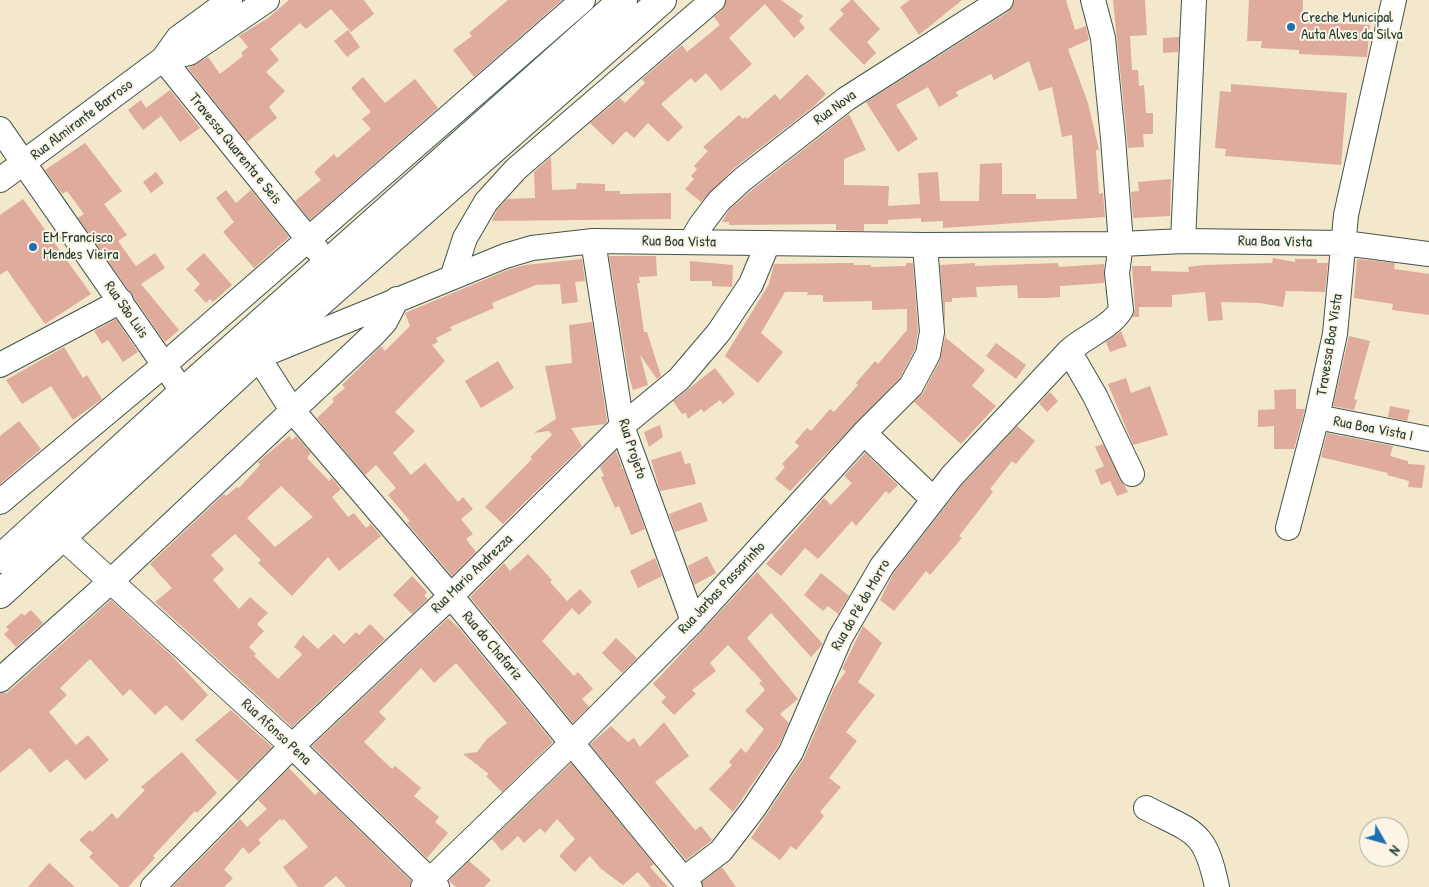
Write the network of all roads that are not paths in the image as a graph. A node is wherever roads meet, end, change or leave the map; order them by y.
1 (230, 0) edge
2 (267, 0) edge
3 (583, 0) edge
4 (662, 0) edge
5 (713, 0) edge
6 (1001, 0) edge
7 (1093, 0) edge
8 (1194, 0) edge
9 (1394, 0) edge
10 (616, 2) edge
11 (163, 59) junction
12 (0, 129) edge
13 (24, 163) junction
14 (0, 180) edge
15 (307, 239) junction
16 (593, 241) junction
17 (1183, 241) junction
18 (692, 242) junction
19 (768, 243) junction
20 (1344, 243) junction
21 (1121, 244) junction
22 (925, 245) junction
23 (1429, 254) edge
24 (328, 264) junction
25 (453, 275) junction
26 (397, 300) junction
27 (121, 301) junction
28 (251, 348) junction
29 (1069, 351) junction
30 (0, 365) edge
31 (164, 365) junction
32 (183, 392) junction
33 (292, 410) junction
34 (1317, 417) junction
35 (622, 426) junction
36 (864, 433) junction
37 (1429, 439) edge
38 (1132, 474) dead end
39 (933, 499) junction
40 (0, 502) edge
41 (1288, 528) dead end
42 (62, 537) junction
43 (8, 564) edge
44 (110, 582) junction
45 (0, 594) edge
46 (450, 596) junction
47 (693, 622) junction
48 (0, 680) edge
49 (572, 744) junction
50 (292, 746) junction
51 (1146, 808) dead end
52 (687, 883) edge
53 (430, 885) edge
54 (153, 887) edge
55 (1217, 887) edge

1 - 11 street, Rua Almirante Barroso
2 - 11 street, Rua Almirante Barroso
3 - 15 street
4 - 28 main road
5 - 25 street
6 - 18 street, Rua Nova
7 - 21 street
8 - 17 street
9 - 20 street, Travessa Boa Vista
10 - 24 main road
11 - 13 street, Rua Almirante Barroso
11 - 15 street, Travessa Quarenta e Seis
12 - 13 street, Rua São Luis
13 - 14 street, Rua Almirante Barroso
13 - 27 street, Rua São Luis
15 - 24 street, Travessa Quarenta e Seis
15 - 31 street
16 - 18 street, Rua Boa Vista
16 - 25 street, Rua Boa Vista
16 - 35 street, Rua Projeto
17 - 20 street, Rua Boa Vista
17 - 21 street, Rua Boa Vista
18 - 19 street, Rua Boa Vista
19 - 22 street, Rua Boa Vista
19 - 35 street, Rua Mario Andrezza
20 - 23 street, Rua Boa Vista
20 - 34 street, Travessa Boa Vista
21 - 22 street, Rua Boa Vista
21 - 29 street, Rua do Pé do Morro
22 - 36 street, Rua Jarbas Passarinho
24 - 28 main road
25 - 26 street, Rua Boa Vista
26 - 28 street, Rua Boa Vista
26 - 33 street
27 - 30 street
27 - 31 street, Rua São Luis
28 - 32 main road
28 - 33 street, Rua do Chafariz
28 - 42 main road
29 - 38 street
29 - 39 street, Rua do Pé do Morro
31 - 32 street, Rua São Luis
31 - 40 street
32 - 43 main road
33 - 44 street
33 - 46 street, Rua do Chafariz
34 - 37 street, Rua Boa Vista I
34 - 41 street, Travessa Boa Vista
35 - 46 street, Rua Mario Andrezza
35 - 47 street, Rua Projeto
36 - 39 street
36 - 47 street, Rua Jarbas Passarinho
39 - 52 street, Rua do Pé do Morro
42 - 43 main road
42 - 44 street, Rua Afonso Pena
43 - 45 main road
44 - 48 street
44 - 50 street, Rua Afonso Pena
46 - 49 street, Rua do Chafariz
46 - 50 street, Rua Mario Andrezza
47 - 49 street, Rua Jarbas Passarinho
49 - 52 street, Rua do Chafariz
49 - 53 street, Rua Jarbas Passarinho
50 - 53 street, Rua Afonso Pena
50 - 54 street, Rua Mario Andrezza
51 - 55 street

